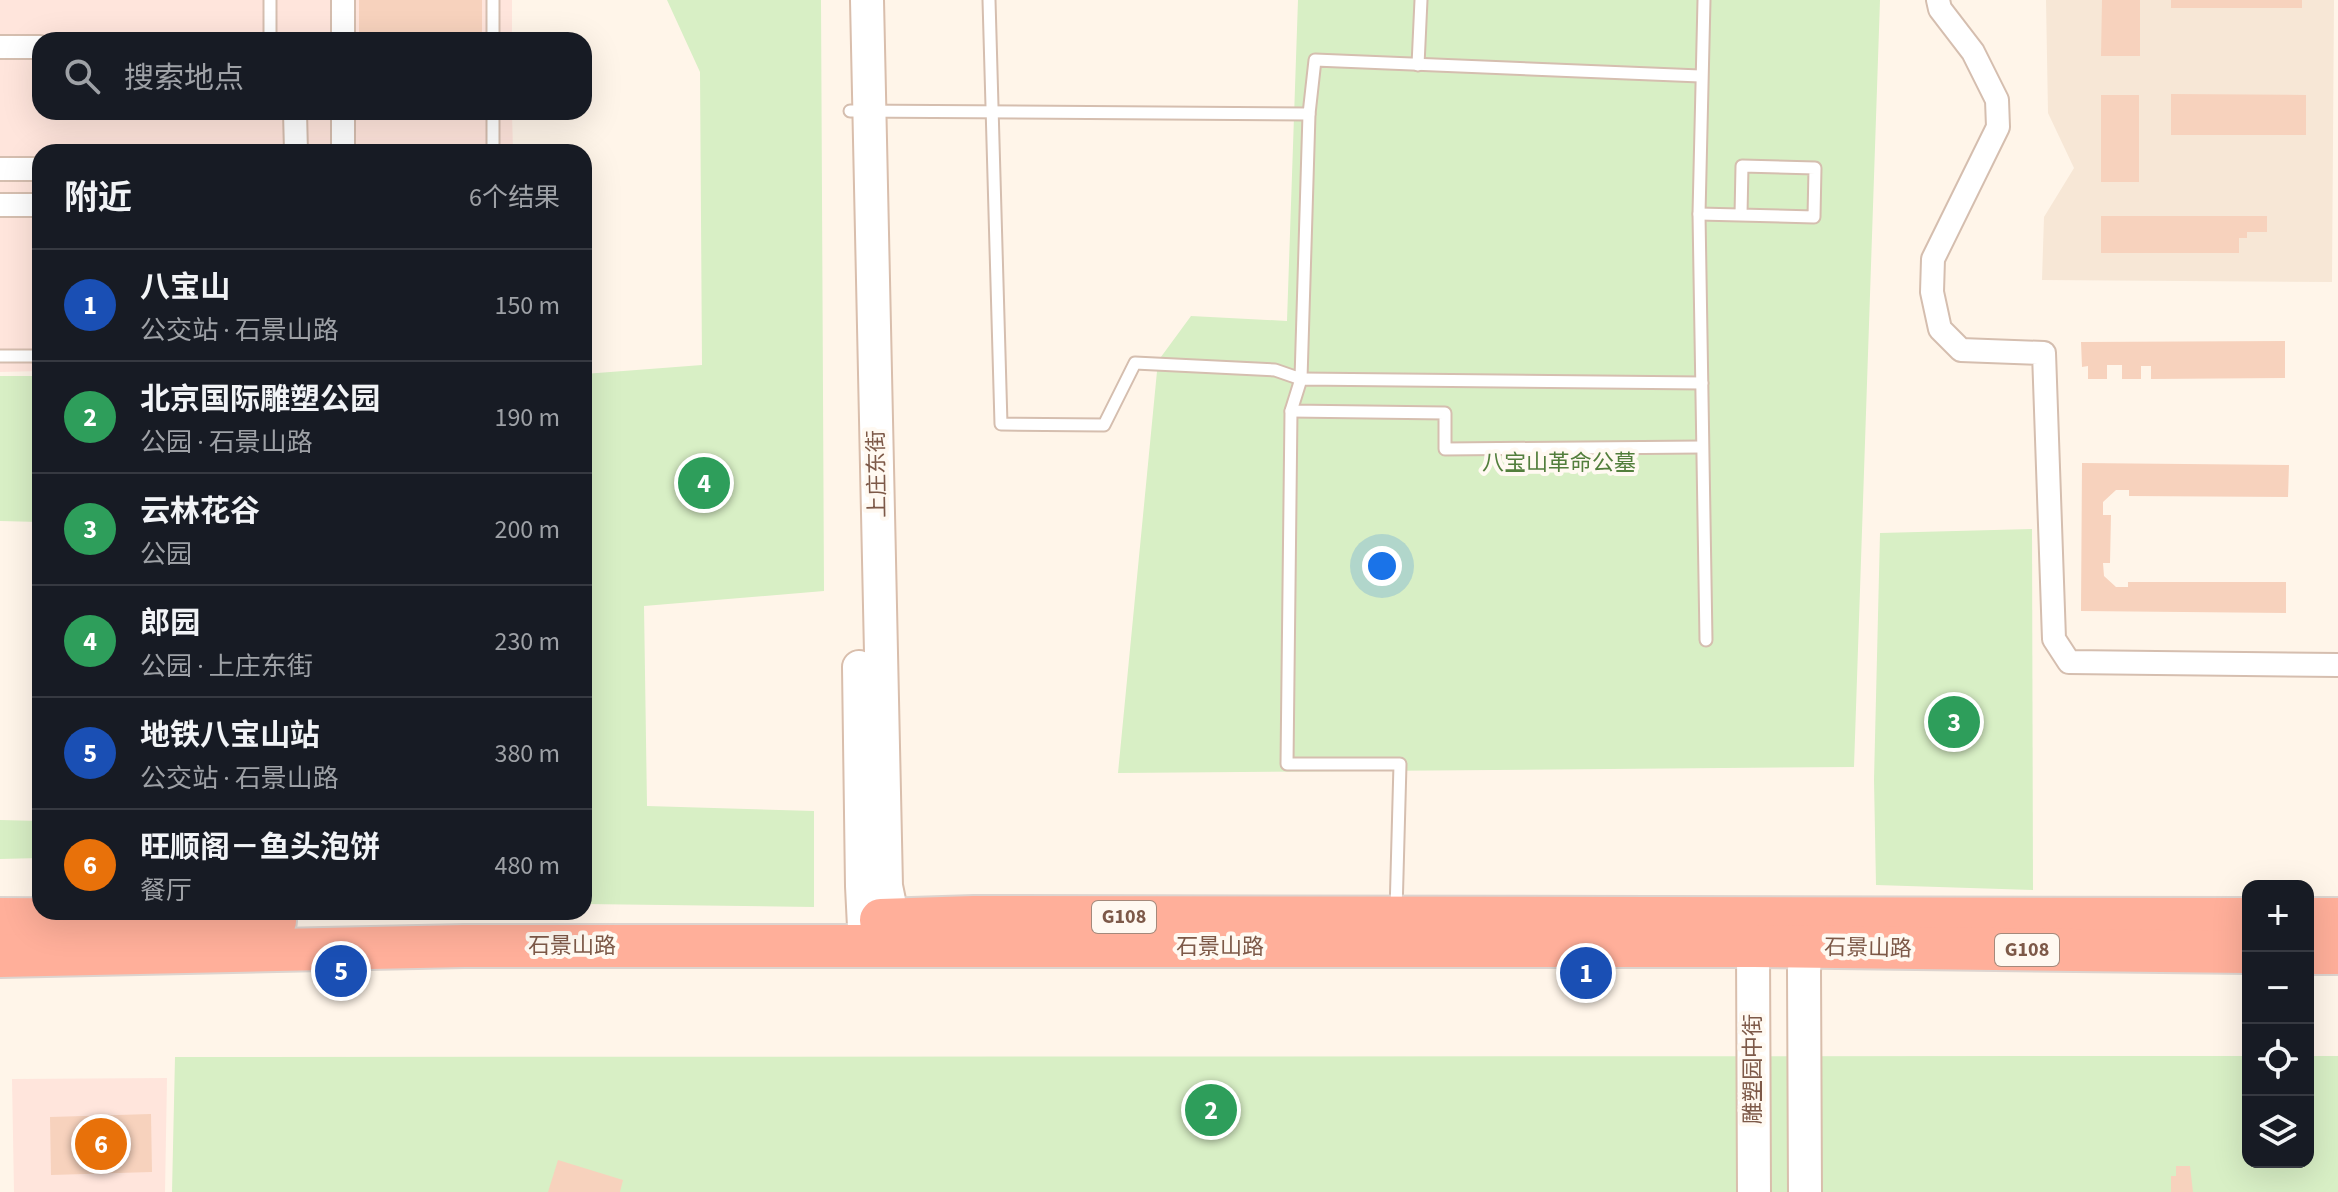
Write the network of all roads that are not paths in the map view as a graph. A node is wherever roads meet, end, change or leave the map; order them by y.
1 (270, 0) edge
2 (343, 0) edge
3 (493, 0) edge
4 (848, 0) edge
5 (867, 0) edge
6 (989, 0) edge
7 (1421, 0) edge
8 (1704, 0) edge
9 (1938, 0) edge
10 (270, 32) edge
11 (343, 32) edge
12 (493, 32) edge
13 (0, 47) edge
14 (32, 47) edge
15 (1418, 65) junction
16 (1700, 76) junction
17 (860, 112) junction
18 (991, 114) junction
19 (1309, 114) junction
20 (295, 120) edge
21 (343, 120) edge
22 (493, 120) edge
23 (296, 144) edge
24 (343, 144) edge
25 (493, 144) edge
26 (0, 169) edge
27 (32, 169) edge
28 (0, 205) edge
29 (32, 205) edge
30 (1699, 214) junction
31 (1741, 215) junction
32 (0, 356) edge
33 (32, 356) edge
34 (1301, 379) junction
35 (1702, 383) junction
36 (1291, 411) junction
37 (1702, 447) junction
38 (1706, 640) dead end
39 (2338, 665) edge
40 (1396, 917) junction
41 (0, 919) edge
42 (2242, 919) edge
43 (2314, 919) edge
44 (2338, 919) edge
45 (32, 920) edge
46 (59, 920) edge
47 (879, 934) junction
48 (1753, 946) junction
49 (1807, 947) junction
50 (2242, 952) edge
51 (2314, 953) edge
52 (2338, 953) edge
53 (0, 956) edge
54 (1754, 1192) edge
55 (1805, 1192) edge

1 - 10 lane
2 - 11 street
3 - 12 lane
4 - 17 main road, 上庄东街
5 - 17 main road, 上庄东街
6 - 18 lane
7 - 15 lane
8 - 16 lane
9 - 39 street
13 - 14 street
15 - 16 lane
15 - 19 lane
16 - 30 lane
17 - 18 lane
17 - 47 main road, 上庄东街
18 - 19 lane
18 - 34 lane
19 - 34 lane
20 - 23 street
21 - 24 street
22 - 25 lane
26 - 27 street
28 - 29 street
30 - 31 lane
30 - 35 lane
31 - 31 lane
32 - 33 lane
34 - 35 lane
34 - 36 lane
35 - 37 lane
36 - 37 lane
36 - 40 lane
37 - 38 lane
40 - 42 highway, 石景山路 / G108
40 - 47 highway, 石景山路 / G108
41 - 45 highway, 石景山路 / G108
43 - 44 highway
46 - 47 highway, 石景山路 / G108
47 - 48 highway, 石景山路 / G108
47 - 53 highway, 石景山路 / G108
48 - 49 highway, 石景山路 / G108
48 - 54 main road, 雕塑园中街
49 - 50 highway, 石景山路 / G108
49 - 55 main road
51 - 52 highway

